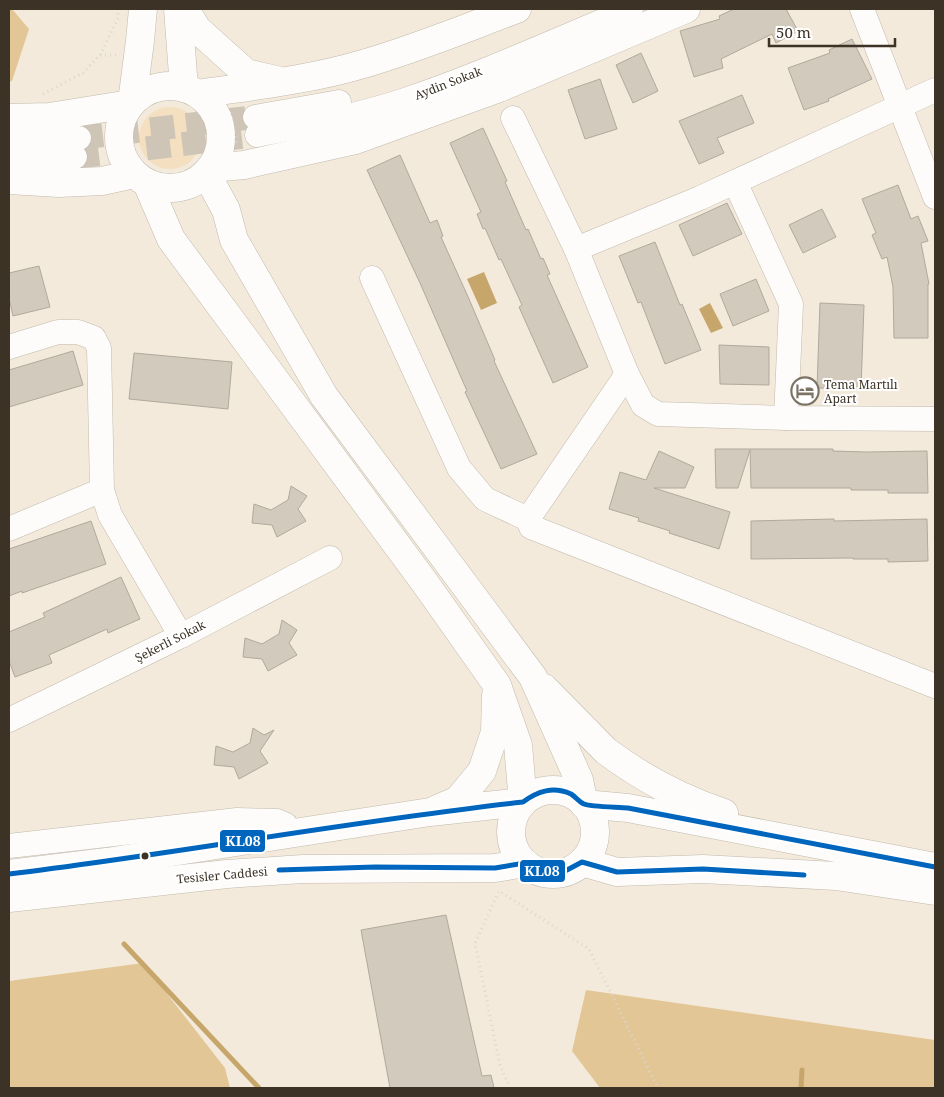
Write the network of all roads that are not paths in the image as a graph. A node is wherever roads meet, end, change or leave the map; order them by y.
1 (143, 9) edge
2 (178, 9) edge
3 (186, 9) edge
4 (517, 9) edge
5 (599, 9) edge
6 (631, 9) edge
7 (686, 9) edge
8 (862, 9) edge
9 (284, 82) junction
10 (935, 90) edge
11 (191, 91) junction
12 (131, 103) junction
13 (902, 107) junction
14 (9, 118) edge
15 (514, 118) dead end
16 (9, 143) edge
17 (9, 160) edge
18 (209, 170) junction
19 (141, 179) junction
20 (9, 180) edge
21 (735, 182) junction
22 (935, 197) edge
23 (576, 249) junction
24 (372, 278) dead end
25 (9, 347) edge
26 (627, 374) junction
27 (786, 418) junction
28 (935, 419) edge
29 (102, 490) junction
30 (528, 519) junction
31 (9, 529) edge
32 (330, 558) dead end
33 (181, 636) junction
34 (533, 677) junction
35 (497, 685) junction
36 (935, 686) edge
37 (9, 720) edge
38 (523, 802) junction
39 (584, 804) junction
40 (430, 812) junction
41 (9, 846) edge
42 (833, 846) junction
43 (104, 850) junction
44 (582, 862) junction
45 (525, 864) junction
46 (935, 867) edge
47 (9, 874) edge
48 (935, 891) edge
49 (9, 898) edge

1 - 12 main road
2 - 11 main road
3 - 9 main road
4 - 9 main road
5 - 6 street, Aydin Sokak
7 - 18 main road
8 - 13 street
9 - 11 main road
10 - 13 street
11 - 12 main road
11 - 18 main road
12 - 14 main road
12 - 19 main road
13 - 21 street
13 - 22 street
15 - 23 street
16 - 17 street
18 - 19 main road
18 - 34 main road
19 - 20 main road
19 - 35 main road
21 - 23 street
21 - 27 street
23 - 26 street
24 - 30 street
25 - 29 street
26 - 27 street
26 - 30 street
27 - 28 street
29 - 31 street
29 - 33 street
30 - 36 street
32 - 33 street, Şekerli Sokak
33 - 37 street, Şekerli Sokak
34 - 39 main road
34 - 42 main road
35 - 38 main road
35 - 40 main road
38 - 39 main road
38 - 40 main road
38 - 45 main road
39 - 42 main road
39 - 44 main road
40 - 43 main road
41 - 43 street
42 - 46 main road
43 - 47 main road
44 - 45 main road
44 - 48 main road
45 - 49 main road, Tesisler Caddesi

